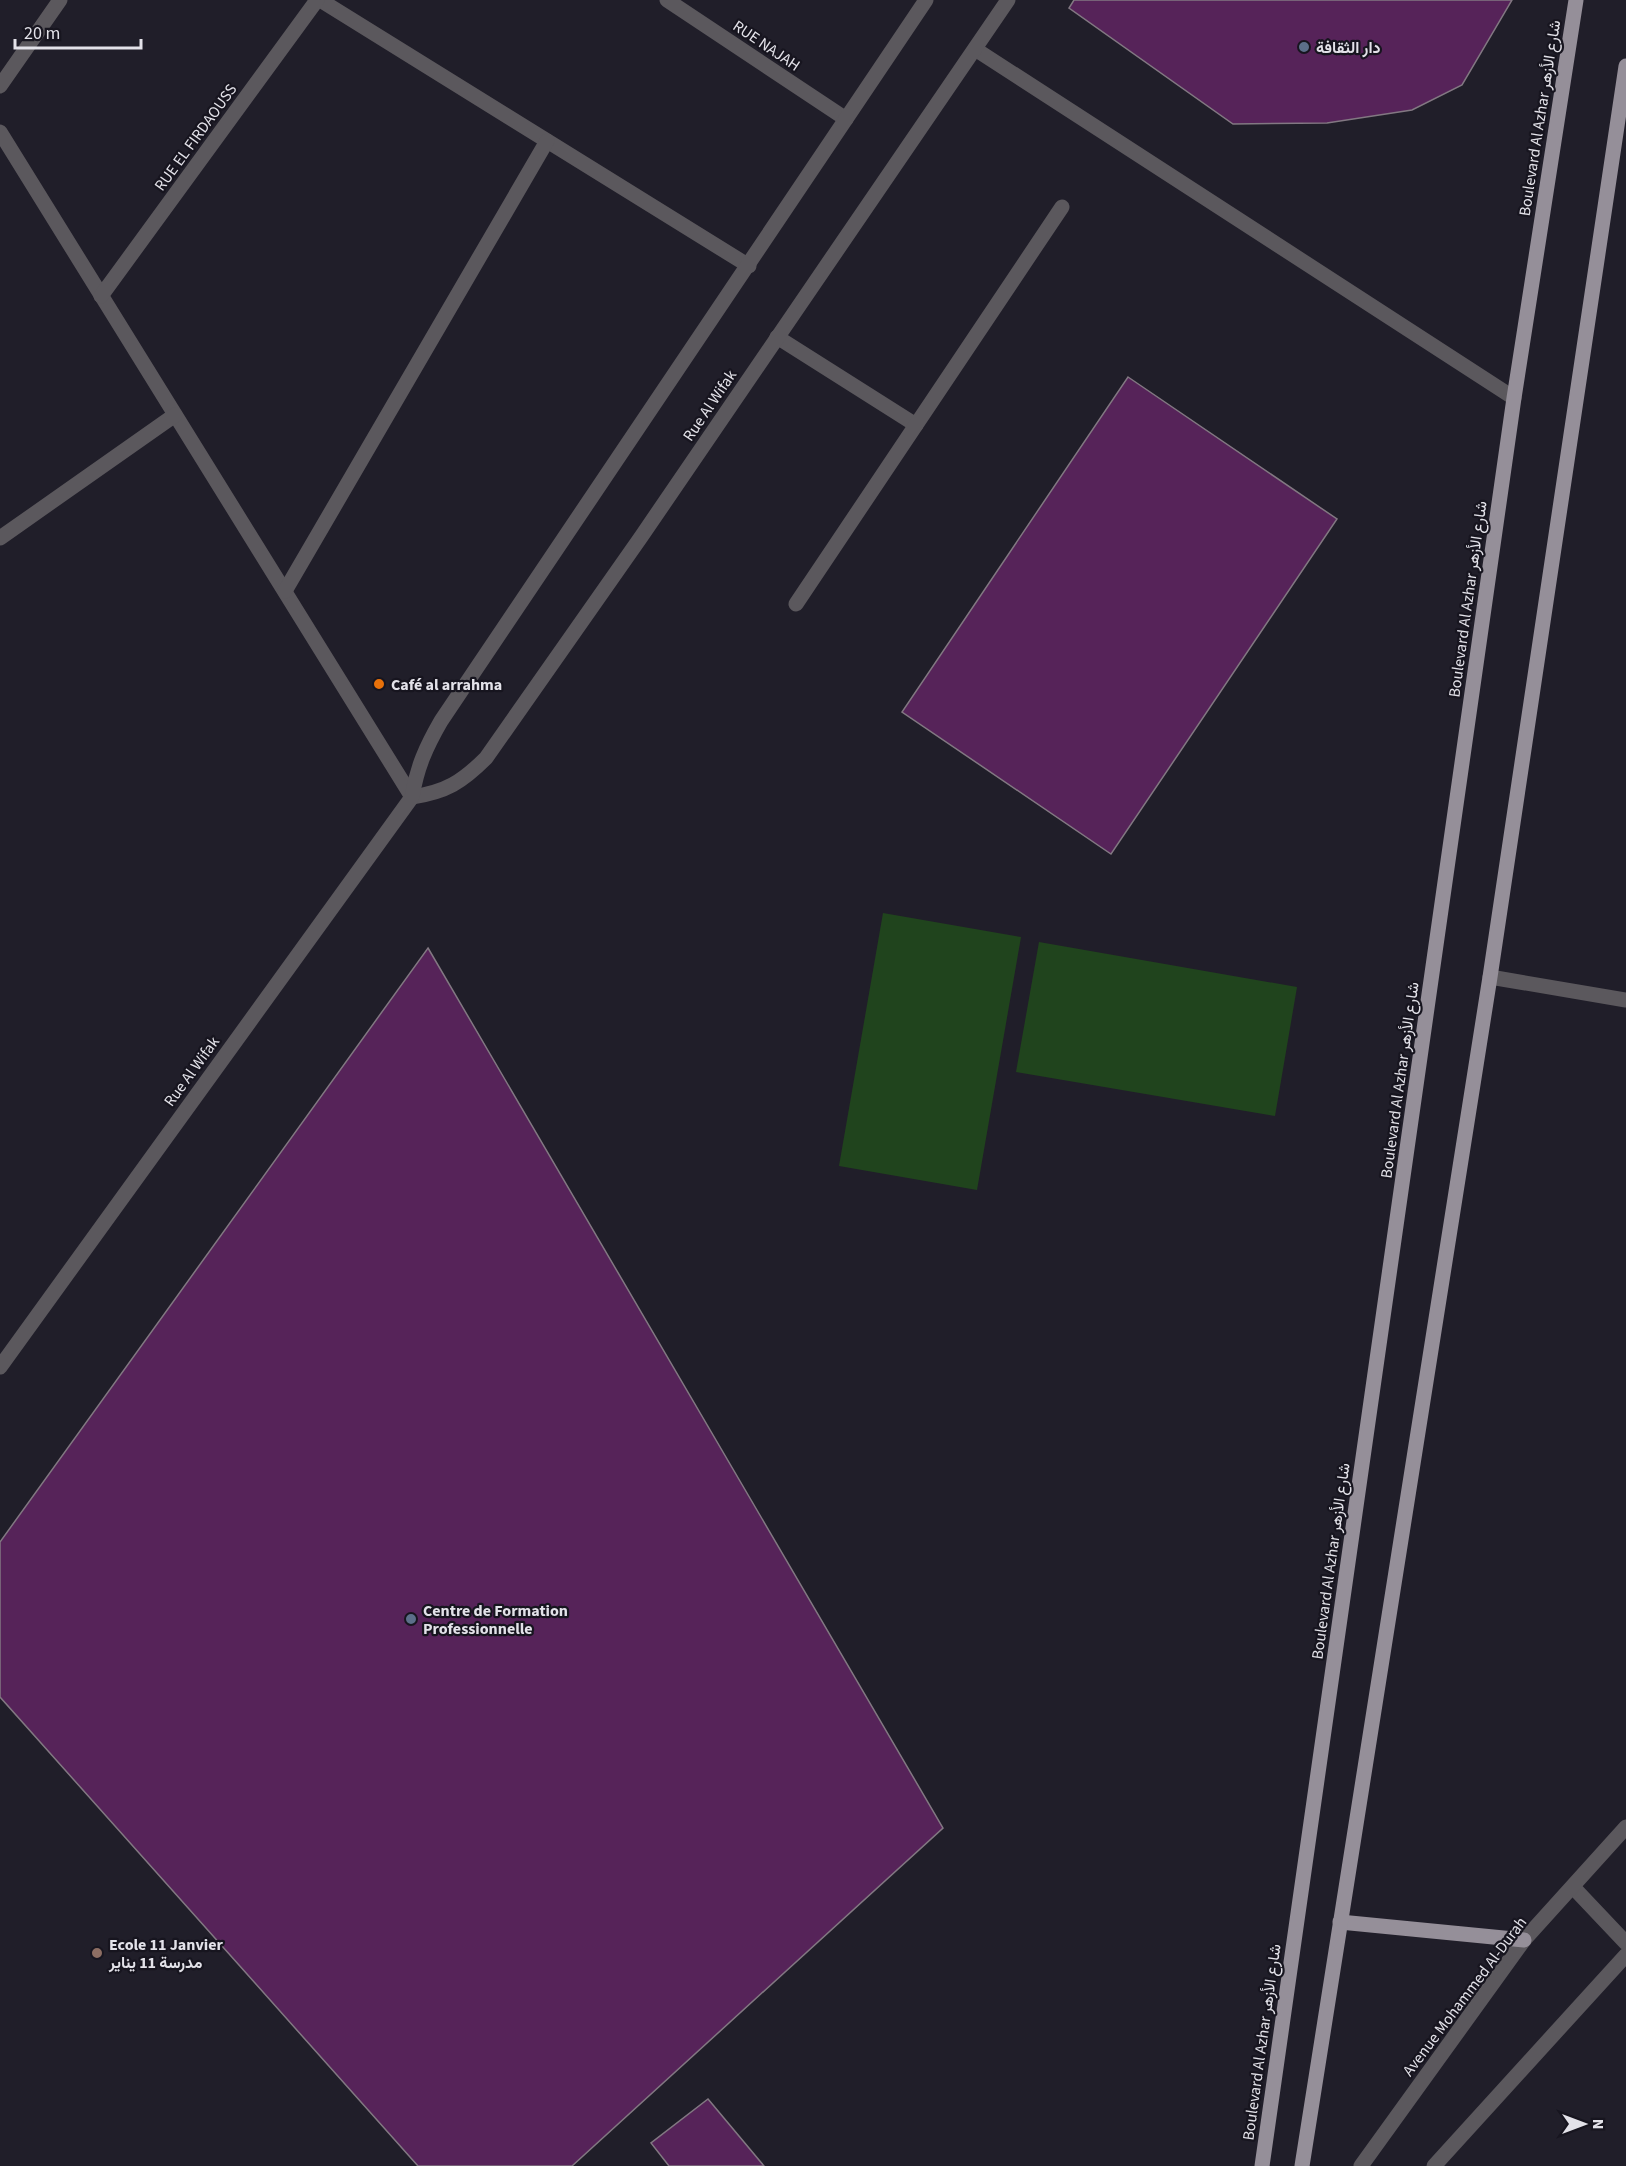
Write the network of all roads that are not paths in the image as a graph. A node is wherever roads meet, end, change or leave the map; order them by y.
1 (60, 0) edge
2 (319, 0) edge
3 (667, 0) edge
4 (926, 0) edge
5 (1008, 0) edge
6 (1576, 0) edge
7 (975, 50) junction
8 (1626, 66) edge
9 (0, 86) edge
10 (846, 119) junction
11 (0, 132) edge
12 (548, 141) junction
13 (1062, 207) dead end
14 (749, 266) junction
15 (101, 296) junction
16 (777, 337) junction
17 (1514, 398) junction
18 (175, 415) junction
19 (916, 425) junction
20 (0, 538) edge
21 (285, 591) junction
22 (796, 604) dead end
23 (412, 797) junction
24 (1490, 977) junction
25 (1626, 1000) edge
26 (0, 1367) edge
27 (1626, 1827) edge
28 (1573, 1887) junction
29 (1341, 1922) junction
30 (1524, 1940) junction
31 (1626, 1943) edge
32 (1626, 1955) edge
33 (1262, 2166) edge
34 (1302, 2166) edge
35 (1361, 2166) edge
36 (1434, 2166) edge

1 - 9 street
2 - 12 street
2 - 15 street, RUE EL FIRDAOUSS
3 - 10 street, RUE NAJAH
4 - 10 street, Rue Al Wifak
5 - 7 street, Rue Al Wifak
6 - 17 main road, Boulevard Al Azhar شارع الأزهر
7 - 16 street, Rue Al Wifak
7 - 17 street
8 - 24 main road
10 - 14 street, Rue Al Wifak
11 - 15 street
12 - 14 street
12 - 21 street
13 - 19 street
14 - 23 street, Rue Al Wifak
15 - 18 street
16 - 19 street
16 - 23 street, Rue Al Wifak
17 - 33 main road, Boulevard Al Azhar شارع الأزهر
18 - 20 street
18 - 21 street
19 - 22 street
21 - 23 street
23 - 26 street, Rue Al Wifak
24 - 25 street
24 - 29 main road
27 - 28 street, Avenue Mohammed Al-Durah
28 - 30 street, Avenue Mohammed Al-Durah
28 - 31 street
29 - 30 main road
29 - 34 main road
30 - 35 street, Avenue Mohammed Al-Durah
32 - 36 street

